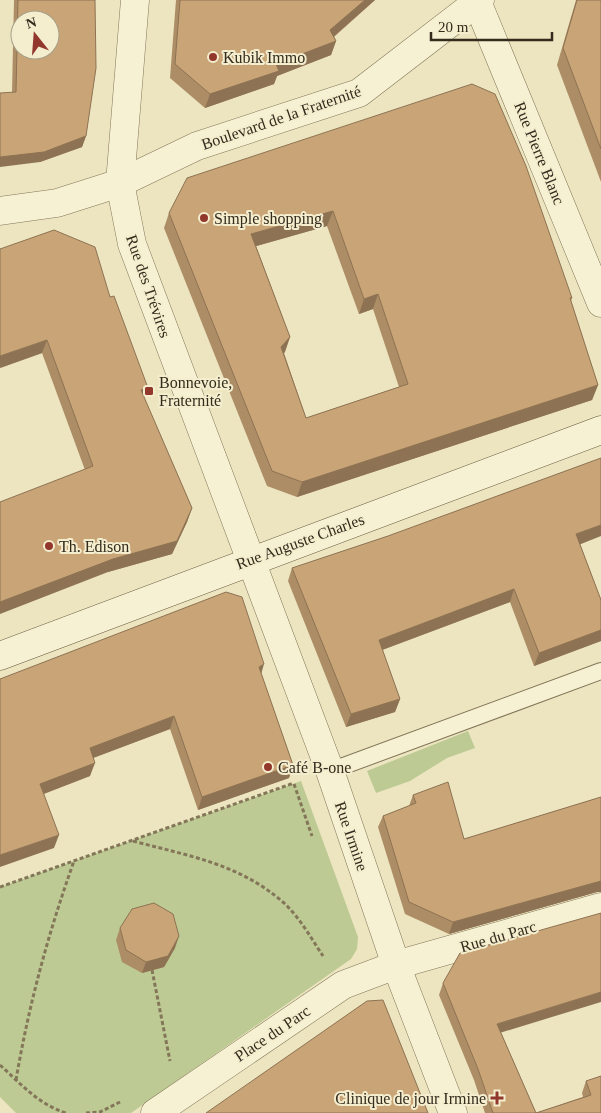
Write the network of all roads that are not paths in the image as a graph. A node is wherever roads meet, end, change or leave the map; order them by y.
1 (135, 0) edge
2 (479, 2) edge
3 (120, 183) junction
4 (0, 211) edge
5 (601, 302) edge
6 (601, 430) edge
7 (250, 560) junction
8 (0, 656) edge
9 (601, 671) edge
10 (330, 771) junction
11 (601, 907) edge
12 (396, 965) junction
13 (155, 1113) edge
14 (453, 1113) edge

1 - 3 street, Rue des Trévires
2 - 3 street, Boulevard de la Fraternité
2 - 5 street, Rue Pierre Blanc
3 - 4 street, Boulevard de la Fraternité
3 - 7 street, Rue des Trévires
6 - 7 street, Rue Auguste Charles
7 - 8 street, Rue Auguste Charles
7 - 10 street, Rue Irmine
9 - 10 lane
10 - 12 street, Rue Irmine
11 - 12 street, Rue du Parc
12 - 13 street, Place du Parc
12 - 14 street, Rue Irmine

